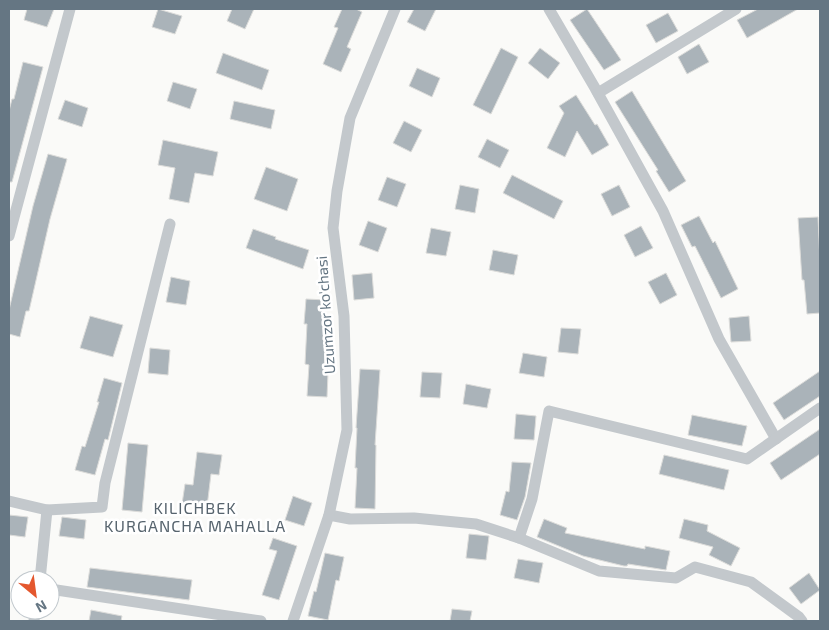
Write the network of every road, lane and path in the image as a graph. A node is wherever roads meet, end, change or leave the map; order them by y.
1 (70, 9) edge
2 (395, 9) edge
3 (549, 9) edge
4 (736, 9) edge
5 (598, 93) junction
6 (170, 224) dead end
7 (9, 236) edge
8 (820, 408) edge
9 (776, 439) junction
10 (9, 501) edge
11 (47, 510) junction
12 (329, 515) junction
13 (519, 538) junction
14 (41, 570) edge
15 (60, 590) edge
16 (261, 621) edge
17 (292, 621) edge
18 (802, 621) edge

1 - 7 street
2 - 12 street, Uzumzor ko'chasi
3 - 5 street
4 - 5 street
5 - 9 street
6 - 11 street
8 - 9 street
9 - 13 street
10 - 11 street
11 - 14 street
12 - 13 street
12 - 17 street, Uzumzor ko'chasi
13 - 18 street
15 - 16 street

